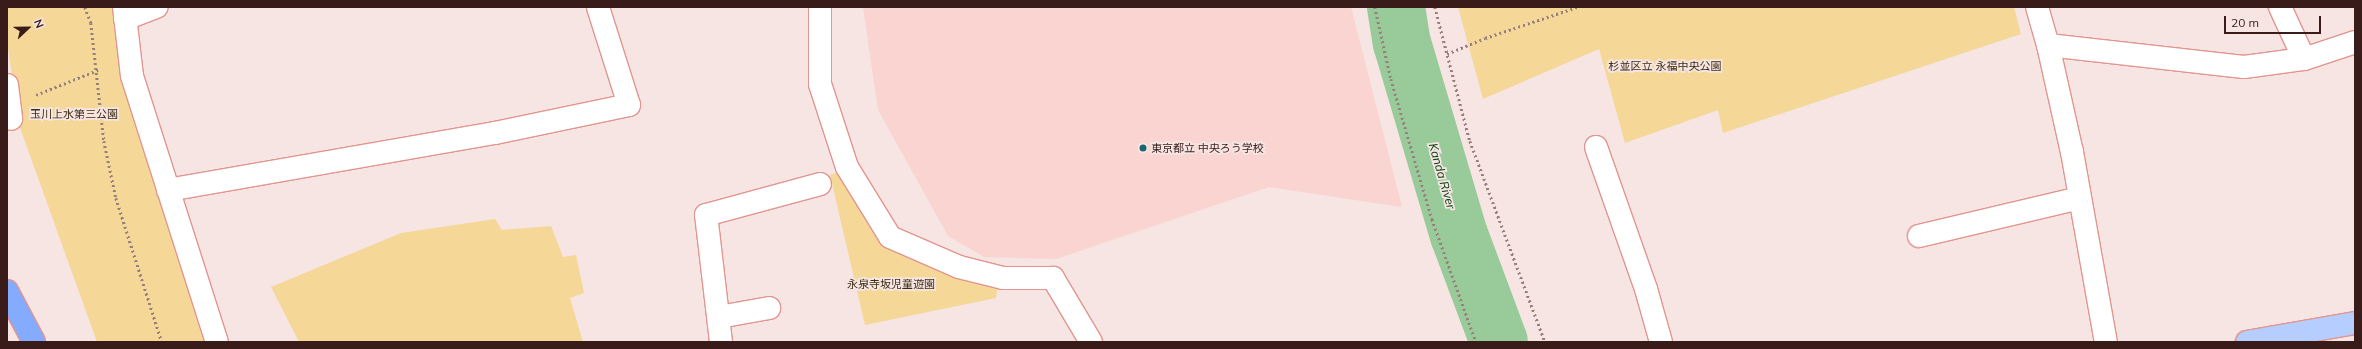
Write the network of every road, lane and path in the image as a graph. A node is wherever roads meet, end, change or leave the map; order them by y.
1 (85, 7) edge
2 (157, 7) edge
3 (598, 7) edge
4 (820, 7) edge
5 (1375, 7) edge
6 (1435, 7) edge
7 (1577, 7) edge
8 (2037, 7) edge
9 (2280, 7) edge
10 (124, 13) edge
11 (2355, 42) edge
12 (2048, 45) junction
13 (1447, 54) junction
14 (2304, 59) junction
15 (102, 68) dead end
16 (97, 70) junction
17 (7, 85) edge
18 (47, 90) dead end
19 (11, 119) dead end
20 (1596, 147) dead end
21 (820, 184) dead end
22 (168, 190) junction
23 (2080, 198) junction
24 (1919, 236) dead end
25 (7, 291) edge
26 (769, 308) dead end
27 (719, 317) junction
28 (2355, 323) edge
29 (34, 342) edge
30 (162, 342) edge
31 (217, 342) edge
32 (721, 342) edge
33 (1091, 342) edge
34 (1476, 342) edge
35 (1545, 342) edge
36 (1660, 342) edge
37 (2106, 342) edge
38 (2247, 342) edge

1 - 16 path
2 - 10 street
3 - 22 street
4 - 33 street
5 - 34 path
6 - 13 path
7 - 13 path
8 - 12 street
9 - 14 street
10 - 22 street
11 - 14 street
12 - 14 street
12 - 23 street
13 - 35 path
15 - 16 path
16 - 18 path
16 - 30 path
17 - 19 street
20 - 36 street
21 - 27 street
22 - 31 street
23 - 24 street
23 - 37 street
25 - 29 highway
26 - 27 street
27 - 32 street
28 - 38 main road

